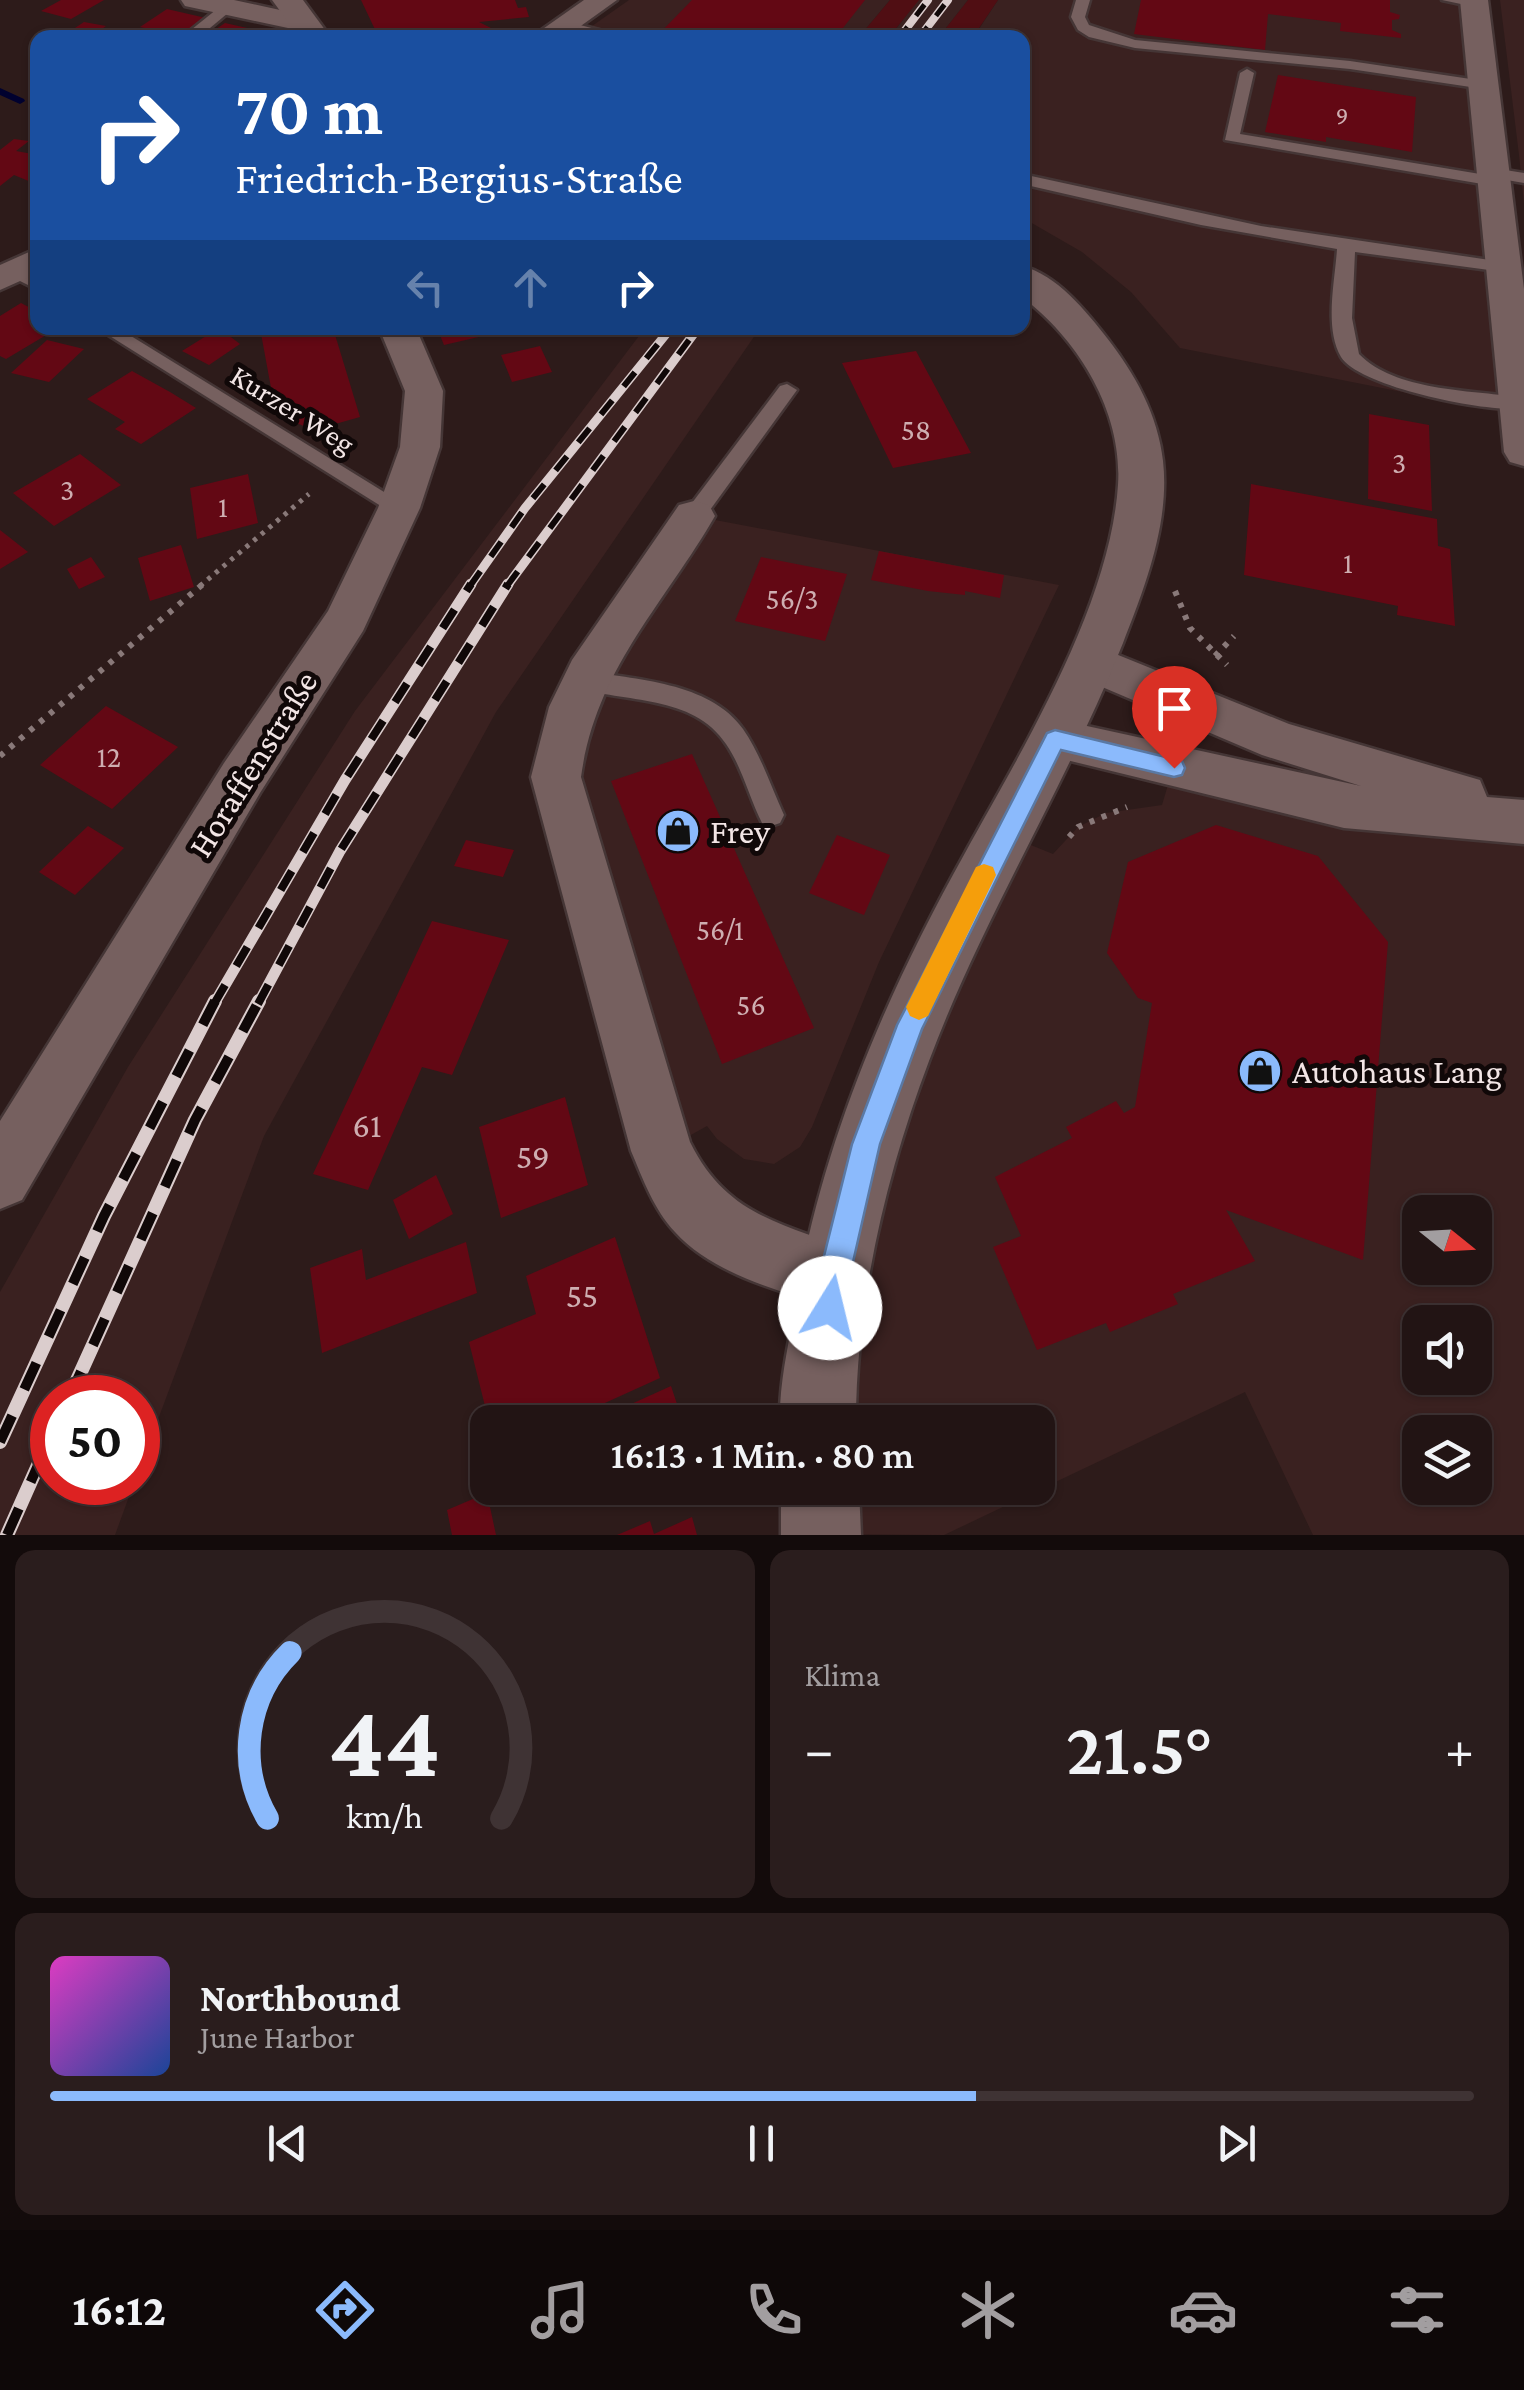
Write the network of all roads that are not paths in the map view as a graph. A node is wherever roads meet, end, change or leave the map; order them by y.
1 (195, 0) edge
2 (1083, 0) edge
3 (1466, 1) edge
4 (226, 8) junction
5 (577, 14) edge
6 (302, 20) edge
7 (198, 30) edge
8 (601, 30) edge
9 (1247, 73) dead end
10 (1484, 85) junction
11 (1504, 177) edge
12 (1030, 181) edge
13 (1346, 248) junction
14 (1511, 274) edge
15 (1030, 284) edge
16 (117, 335) edge
17 (401, 335) edge
18 (787, 390) dead end
19 (1518, 403) junction
20 (1524, 452) edge
21 (399, 508) junction
22 (694, 516) joint
23 (1090, 662) junction
24 (583, 680) junction
25 (1055, 739) junction
26 (1524, 813) edge
27 (772, 816) dead end
28 (1524, 822) edge
29 (0, 1178) edge
30 (834, 1276) junction
31 (820, 1405) edge
32 (821, 1505) edge
33 (822, 1535) edge

1 - 4 street
2 - 10 lane
3 - 10 street
4 - 6 street
4 - 7 lane
5 - 8 lane
9 - 11 lane
10 - 11 street
11 - 14 street
12 - 13 lane
13 - 14 lane
13 - 19 lane
14 - 19 street
15 - 23 main road
16 - 21 lane, Kurzer Weg
17 - 21 street, Horaffenstraße
18 - 22 lane
19 - 20 street
21 - 29 street, Horaffenstraße
22 - 24 street
23 - 25 main road
23 - 26 street
24 - 27 lane
24 - 30 street
25 - 28 street
25 - 30 main road
30 - 31 main road
32 - 33 main road

